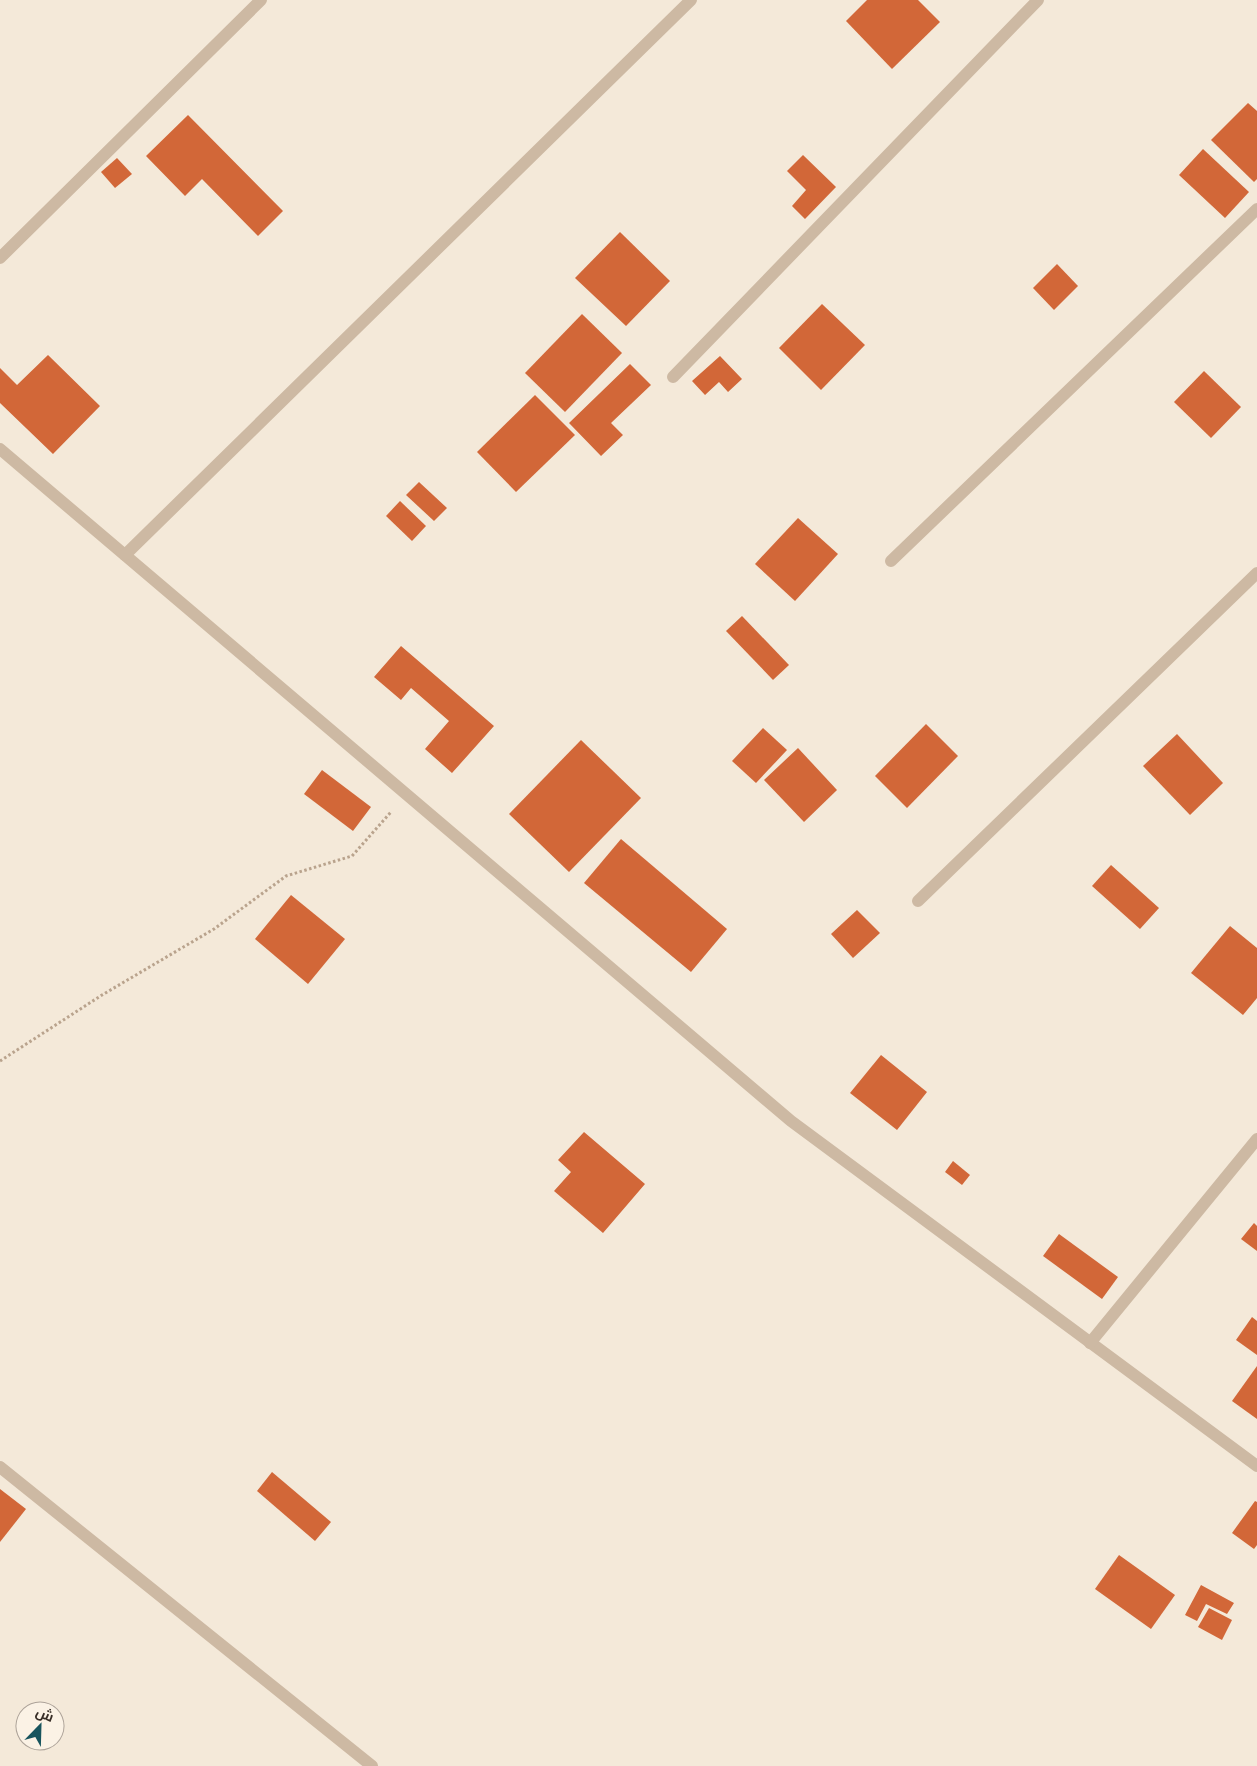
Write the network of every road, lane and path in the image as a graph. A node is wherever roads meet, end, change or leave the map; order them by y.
1 (261, 0) edge
2 (691, 0) edge
3 (1038, 0) edge
4 (1257, 209) edge
5 (0, 258) edge
6 (673, 377) dead end
7 (0, 449) edge
8 (125, 556) junction
9 (891, 561) dead end
10 (1257, 573) edge
11 (407, 795) junction
12 (918, 901) dead end
13 (0, 1061) edge
14 (1257, 1139) edge
15 (1090, 1342) junction
16 (1257, 1466) edge
17 (0, 1467) edge
18 (372, 1766) edge

1 - 5 street
2 - 8 street
3 - 6 street
4 - 9 street
7 - 8 street
8 - 11 street
10 - 12 street
11 - 13 path
11 - 15 street
14 - 15 street
15 - 16 street
17 - 18 street

